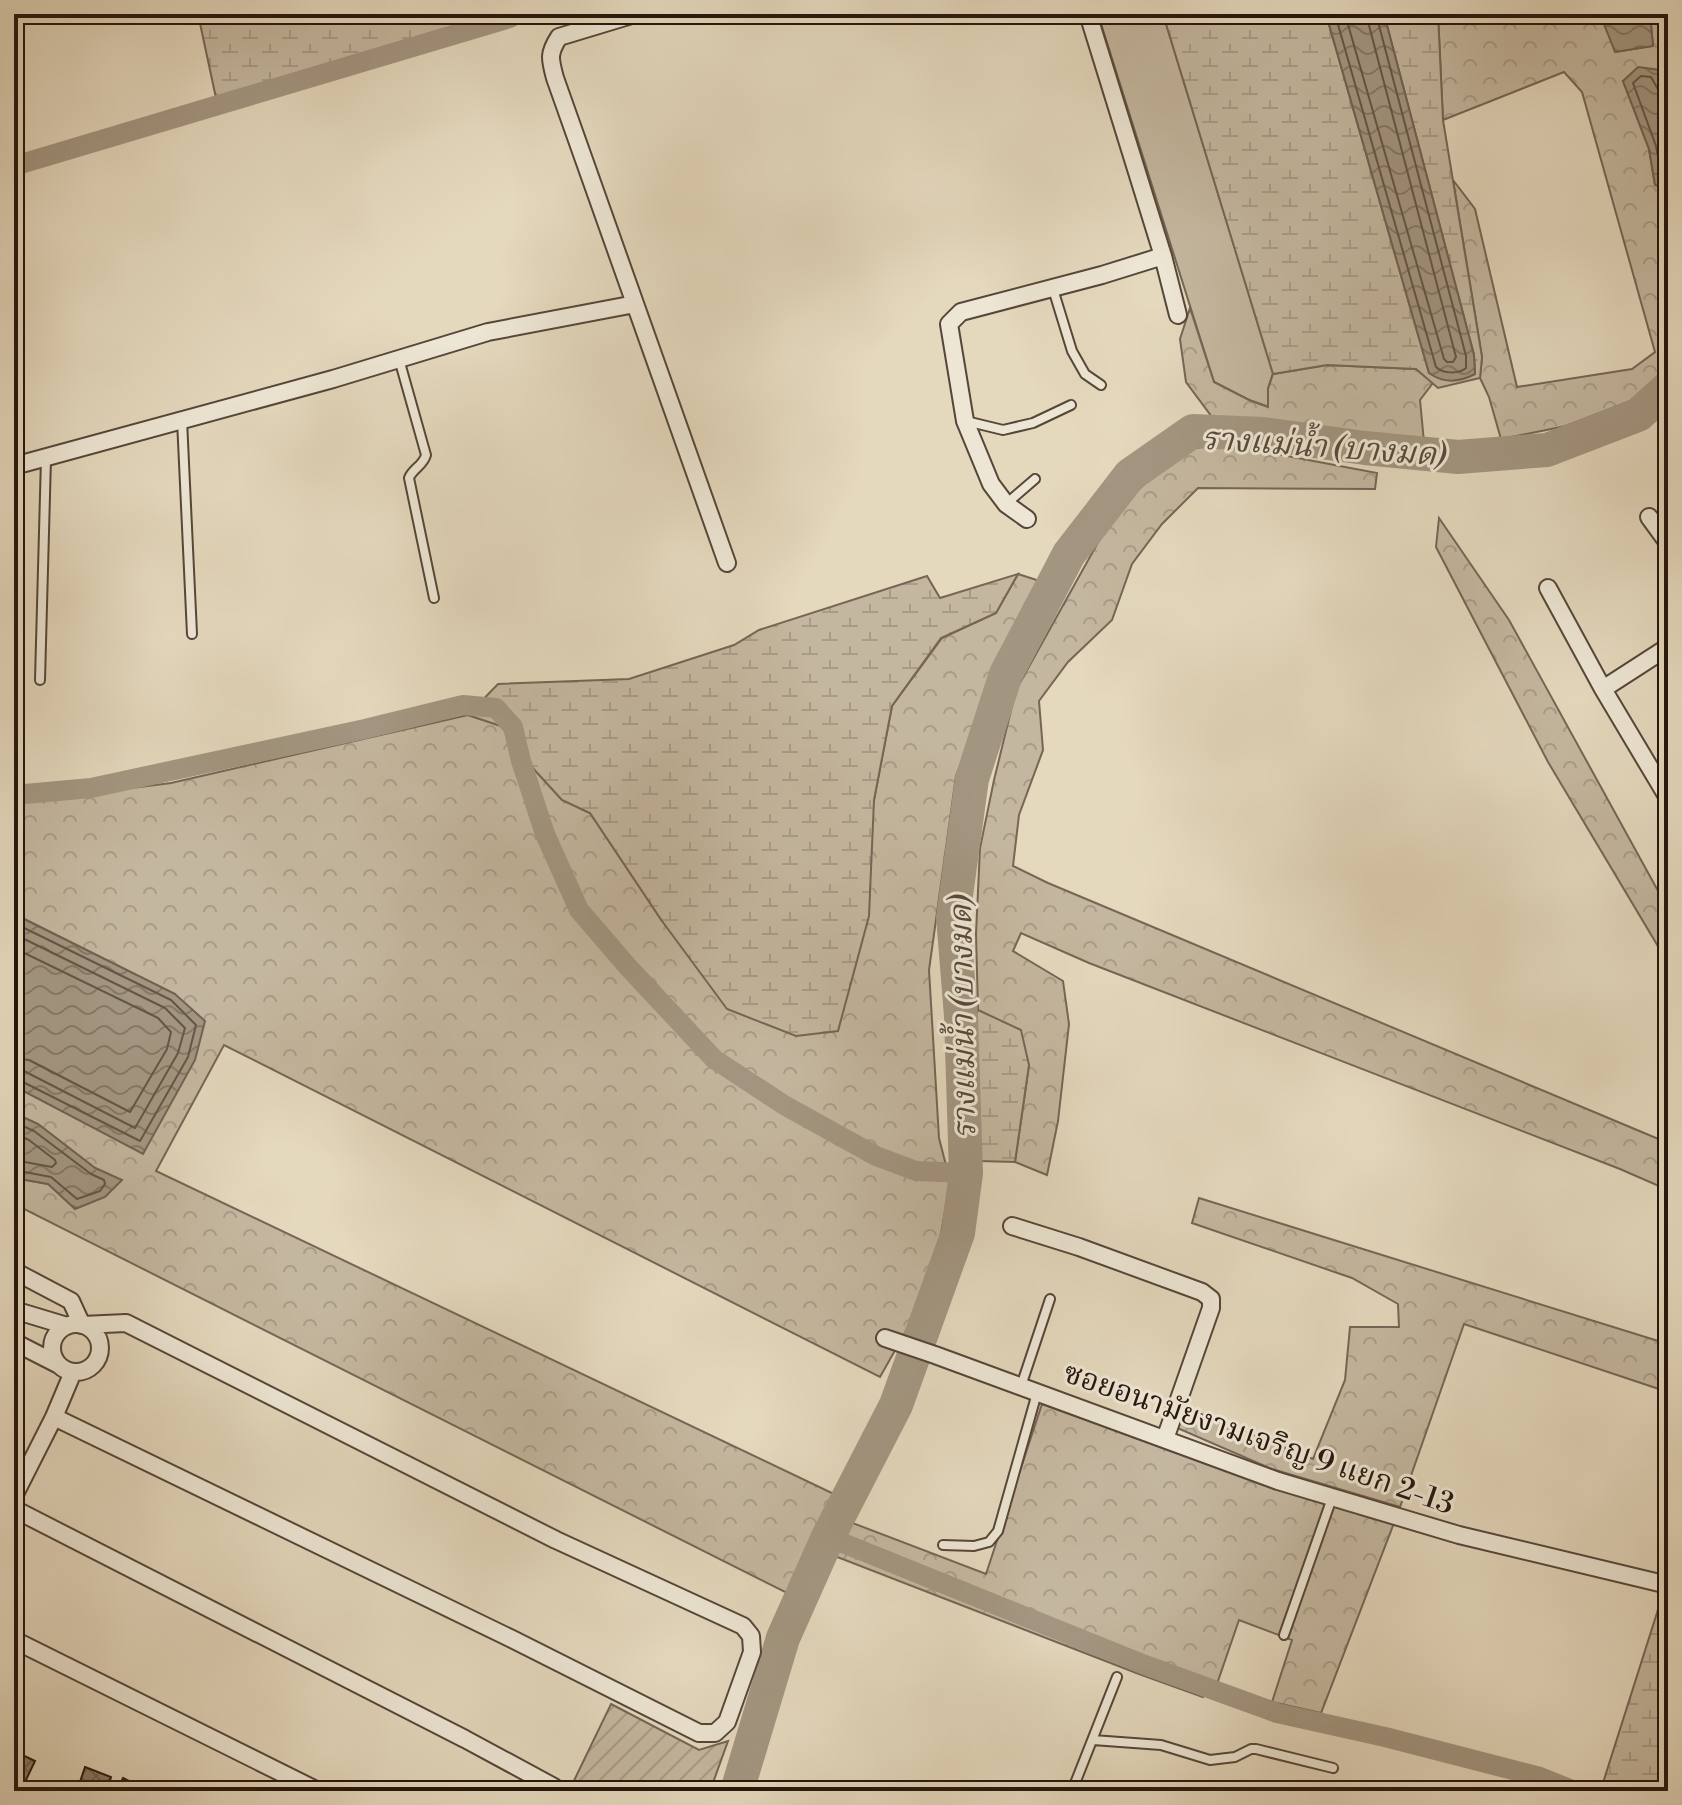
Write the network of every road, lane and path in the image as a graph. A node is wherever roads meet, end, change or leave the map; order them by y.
1 (635, 14) edge
2 (1088, 14) edge
3 (1163, 256) junction
4 (1053, 287) junction
5 (635, 304) junction
6 (1178, 315) dead end
7 (399, 359) junction
8 (1101, 385) dead end
9 (1071, 405) dead end
10 (182, 420) junction
11 (965, 421) junction
12 (46, 458) junction
13 (14, 466) edge
14 (1035, 479) dead end
15 (1006, 504) junction
16 (1649, 517) dead end
17 (1027, 519) dead end
18 (1668, 543) edge
19 (727, 563) dead end
20 (1548, 588) dead end
21 (434, 598) dead end
22 (192, 634) dead end
23 (1668, 647) edge
24 (40, 680) dead end
25 (1603, 689) junction
26 (1668, 798) edge
27 (1012, 1226) dead end
28 (14, 1271) edge
29 (1050, 1299) dead end
30 (14, 1310) edge
31 (75, 1325) junction
32 (885, 1338) dead end
33 (14, 1342) edge
34 (66, 1368) junction
35 (1029, 1390) junction
36 (54, 1417) junction
37 (1165, 1439) junction
38 (14, 1496) edge
39 (1332, 1497) junction
40 (14, 1509) edge
41 (943, 1545) dead end
42 (1668, 1585) edge
43 (1284, 1635) dead end
44 (14, 1640) edge
45 (1117, 1677) dead end
46 (1093, 1740) junction
47 (1333, 1768) dead end
48 (318, 1791) edge
49 (553, 1791) edge
50 (1072, 1791) edge

1 - 5 street
2 - 3 street
3 - 4 street
3 - 6 street
4 - 8 lane
4 - 11 street
5 - 7 street
5 - 19 street
7 - 10 street
7 - 21 lane
9 - 11 lane
10 - 12 street
10 - 22 lane
11 - 15 street
12 - 13 street
12 - 24 lane
14 - 15 lane
15 - 17 street
16 - 18 street
20 - 25 street
23 - 25 street
25 - 26 street
27 - 37 street
28 - 31 street
29 - 35 lane
30 - 31 street
31 - 34 street
31 - 34 street
31 - 36 street
32 - 35 street, ซอยอนามัยงามเจริญ 9 แยก 2-13
33 - 34 street
34 - 36 street
35 - 37 street, ซอยอนามัยงามเจริญ 9 แยก 2-13
35 - 41 lane
36 - 38 street
37 - 39 street, ซอยอนามัยงามเจริญ 9 แยก 2-13
39 - 42 street, ซอยอนามัยงามเจริญ 9 แยก 2-13
39 - 43 lane
40 - 49 street
44 - 48 street
45 - 46 lane
46 - 47 lane
46 - 50 lane

